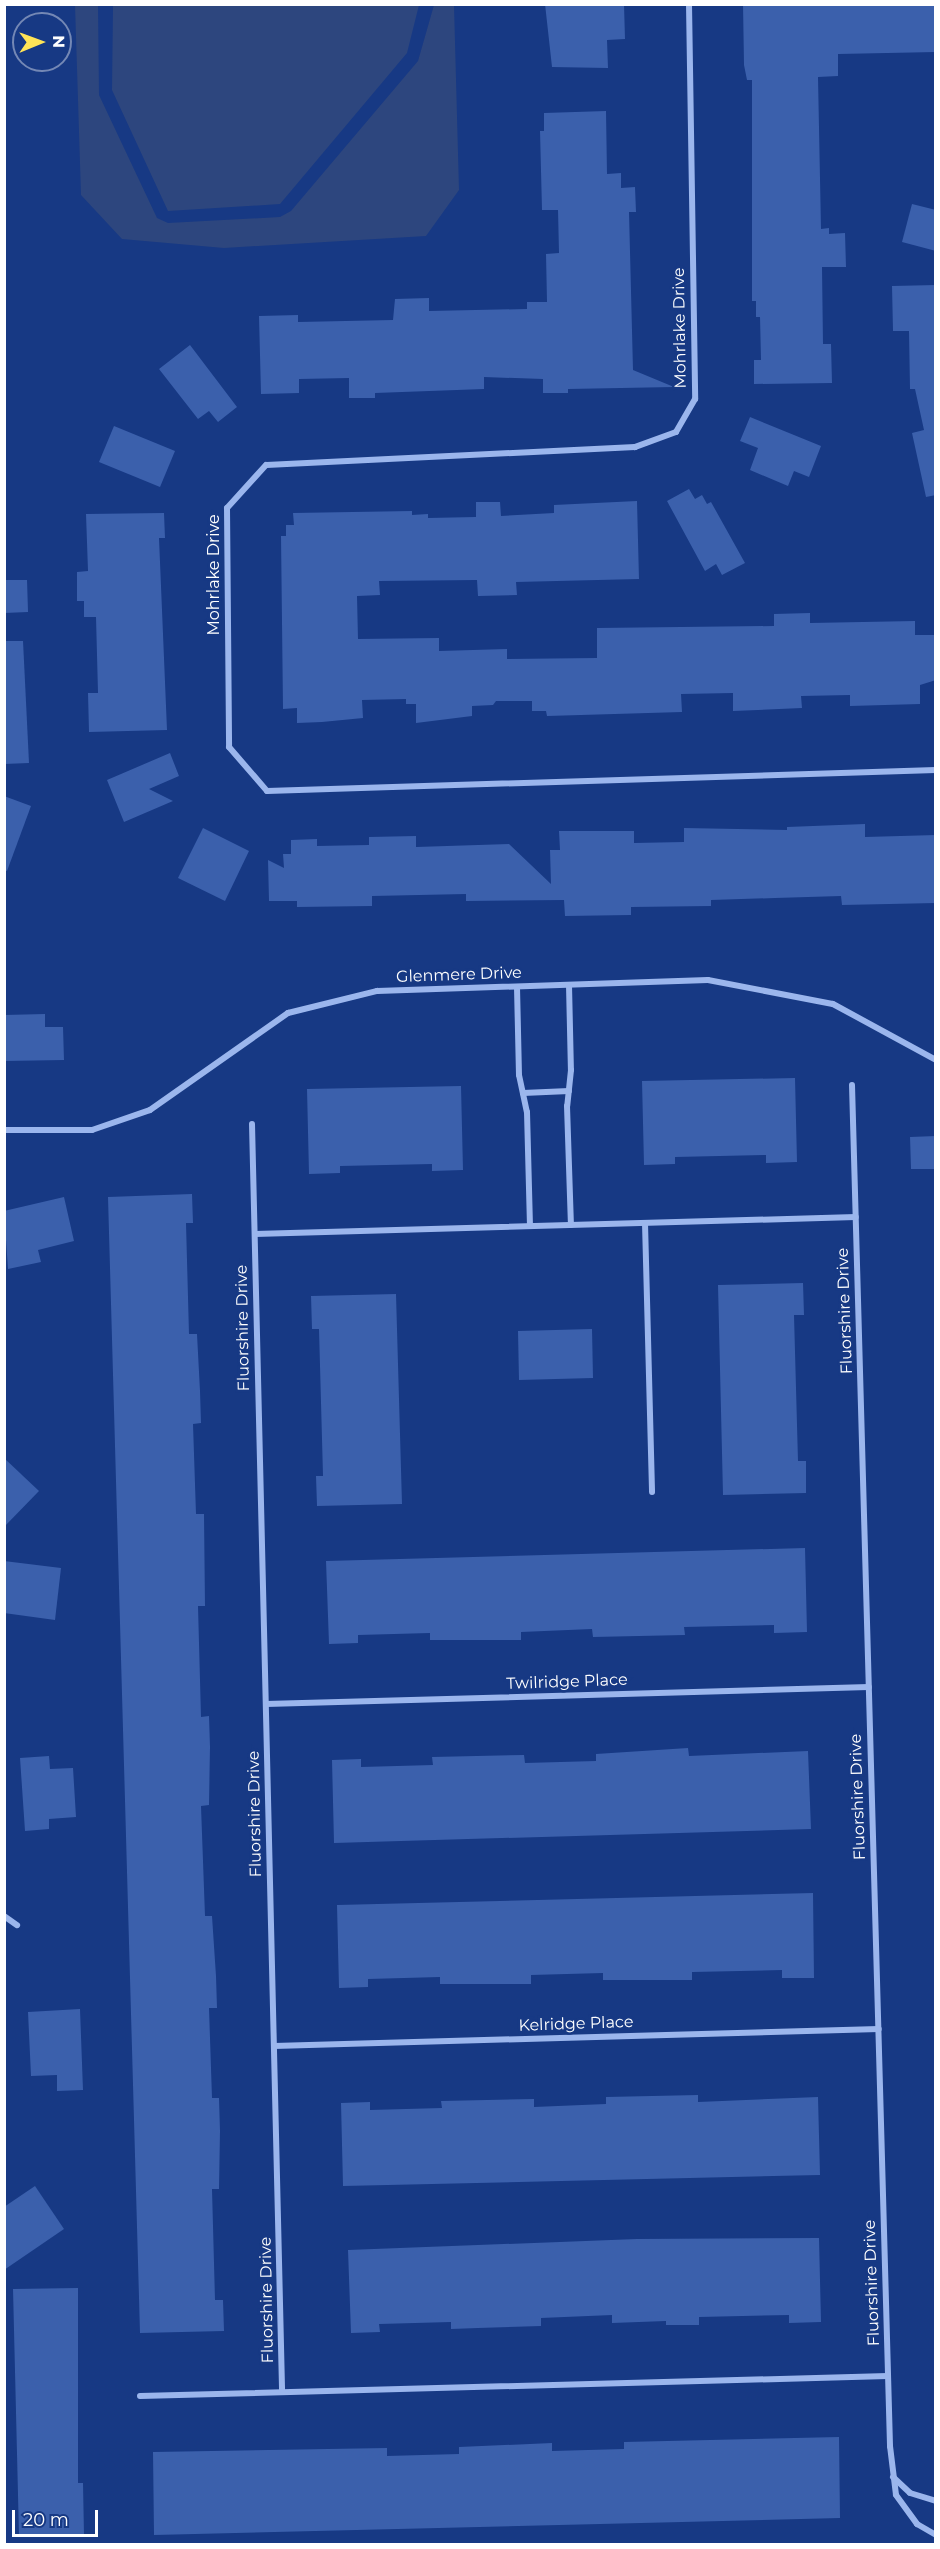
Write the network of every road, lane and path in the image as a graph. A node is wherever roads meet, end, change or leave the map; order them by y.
1 (689, 4) edge
2 (936, 770) edge
3 (569, 985) junction
4 (517, 987) junction
5 (936, 1060) edge
6 (852, 1085) dead end
7 (569, 1091) junction
8 (523, 1093) junction
9 (252, 1124) dead end
10 (4, 1130) edge
11 (856, 1217) junction
12 (645, 1223) junction
13 (571, 1225) junction
14 (530, 1226) junction
15 (255, 1234) junction
16 (652, 1492) dead end
17 (869, 1687) junction
18 (266, 1704) junction
19 (4, 1916) edge
20 (16, 1925) dead end
21 (879, 2029) junction
22 (274, 2046) junction
23 (888, 2376) junction
24 (282, 2392) junction
25 (140, 2396) dead end
26 (893, 2477) junction
27 (936, 2501) edge
28 (936, 2535) edge

1 - 2 street, Mohrlake Drive
3 - 4 street, Glenmere Drive
3 - 5 street, Glenmere Drive
3 - 7 street
4 - 8 street
4 - 10 street, Glenmere Drive
6 - 11 street, Fluorshire Drive
7 - 8 street
7 - 13 street
8 - 14 street
9 - 15 street, Fluorshire Drive
11 - 12 street
11 - 17 street, Fluorshire Drive
12 - 13 street
12 - 16 street
13 - 14 street
14 - 15 street
15 - 18 street, Fluorshire Drive
17 - 18 street, Twilridge Place
17 - 21 street, Fluorshire Drive
18 - 22 street, Fluorshire Drive
19 - 20 street
21 - 22 street, Kelridge Place
21 - 23 street, Fluorshire Drive
22 - 24 street, Fluorshire Drive
23 - 24 street
23 - 26 street, Fluorshire Drive
24 - 25 street
26 - 27 street
26 - 28 street, Fluorshire Drive

